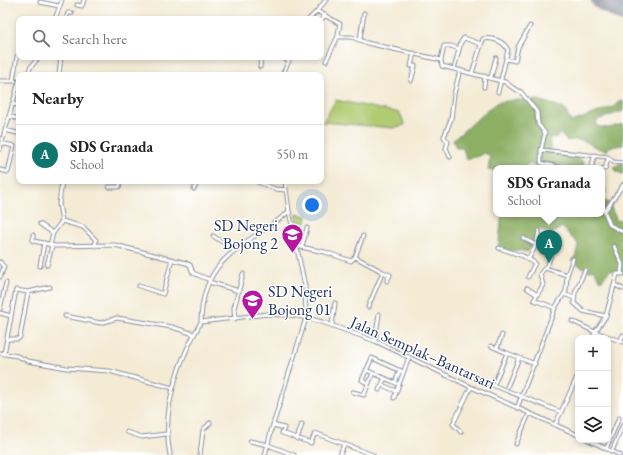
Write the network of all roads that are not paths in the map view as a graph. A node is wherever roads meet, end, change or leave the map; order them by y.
1 (62, 0) edge
2 (84, 0) edge
3 (326, 0) edge
4 (40, 2) dead end
5 (77, 5) dead end
6 (59, 6) junction
7 (317, 11) junction
8 (72, 12) dead end
9 (364, 13) dead end
10 (325, 15) joint
11 (56, 16) edge
12 (67, 16) edge
13 (312, 16) edge
14 (530, 26) dead end
15 (338, 36) junction
16 (360, 39) junction
17 (481, 44) junction
18 (459, 49) junction
19 (414, 53) junction
20 (496, 58) dead end
21 (506, 59) junction
22 (17, 60) edge
23 (37, 60) edge
24 (61, 60) edge
25 (261, 60) edge
26 (286, 60) edge
27 (440, 60) junction
28 (326, 61) dead end
29 (289, 62) joint
30 (260, 67) dead end
31 (454, 69) junction
32 (460, 70) junction
33 (29, 72) edge
34 (59, 72) edge
35 (284, 72) edge
36 (472, 72) junction
37 (485, 76) junction
38 (491, 77) junction
39 (501, 80) junction
40 (0, 81) edge
41 (14, 81) joint
42 (411, 81) dead end
43 (484, 87) dead end
44 (16, 91) edge
45 (498, 92) dead end
46 (12, 104) junction
47 (16, 105) edge
48 (9, 116) junction
49 (16, 118) edge
50 (0, 126) edge
51 (5, 129) junction
52 (16, 133) dead end
53 (1, 143) junction
54 (0, 149) edge
55 (541, 150) junction
56 (595, 155) junction
57 (450, 157) dead end
58 (608, 159) junction
59 (623, 163) edge
60 (550, 165) edge
61 (592, 165) edge
62 (605, 169) edge
63 (0, 170) edge
64 (62, 184) edge
65 (120, 184) edge
66 (196, 184) edge
67 (263, 184) edge
68 (285, 184) edge
69 (623, 185) edge
70 (109, 186) dead end
71 (194, 189) dead end
72 (622, 189) edge
73 (286, 190) junction
74 (289, 211) junction
75 (605, 211) joint
76 (62, 221) junction
77 (40, 224) dead end
78 (307, 228) dead end
79 (539, 231) dead end
80 (623, 232) edge
81 (53, 233) junction
82 (33, 235) dead end
83 (213, 236) dead end
84 (363, 236) dead end
85 (523, 238) dead end
86 (44, 243) junction
87 (51, 245) junction
88 (536, 245) junction
89 (95, 246) junction
90 (296, 246) junction
91 (302, 246) junction
92 (614, 246) dead end
93 (500, 248) dead end
94 (235, 250) junction
95 (355, 257) junction
96 (172, 259) junction
97 (573, 259) dead end
98 (528, 260) junction
99 (0, 262) edge
100 (47, 265) dead end
101 (40, 266) dead end
102 (545, 268) junction
103 (586, 270) dead end
104 (383, 272) junction
105 (243, 274) dead end
106 (622, 274) edge
107 (567, 275) junction
108 (0, 277) edge
109 (528, 278) dead end
110 (210, 281) junction
111 (388, 281) dead end
112 (6, 283) dead end
113 (615, 285) junction
114 (139, 286) dead end
115 (50, 287) dead end
116 (527, 288) dead end
117 (0, 289) edge
118 (623, 289) edge
119 (4, 290) junction
120 (239, 291) junction
121 (28, 292) junction
122 (536, 294) junction
123 (564, 294) junction
124 (574, 298) junction
125 (335, 303) dead end
126 (368, 307) dead end
127 (555, 308) junction
128 (0, 309) edge
129 (0, 313) edge
130 (379, 314) dead end
131 (11, 316) junction
132 (65, 316) dead end
133 (606, 316) junction
134 (306, 318) junction
135 (235, 319) junction
136 (572, 321) dead end
137 (201, 322) junction
138 (332, 325) junction
139 (595, 332) junction
140 (194, 334) junction
141 (502, 335) dead end
142 (594, 335) edge
143 (623, 335) edge
144 (7, 339) junction
145 (375, 341) junction
146 (622, 342) edge
147 (491, 346) dead end
148 (497, 348) junction
149 (2, 353) edge
150 (507, 353) junction
151 (409, 357) junction
152 (518, 358) junction
153 (534, 364) junction
154 (366, 370) junction
155 (402, 371) junction
156 (373, 373) junction
157 (472, 377) dead end
158 (385, 378) junction
159 (575, 381) edge
160 (495, 382) dead end
161 (397, 383) junction
162 (368, 384) junction
163 (382, 385) junction
164 (471, 387) junction
165 (507, 387) dead end
166 (173, 388) junction
167 (379, 390) dead end
168 (396, 391) junction
169 (353, 392) dead end
170 (522, 395) junction
171 (394, 398) dead end
172 (517, 408) junction
173 (561, 412) junction
174 (529, 414) junction
175 (620, 418) dead end
176 (210, 423) dead end
177 (302, 424) dead end
178 (273, 425) junction
179 (555, 425) junction
180 (623, 425) edge
181 (127, 432) dead end
182 (461, 432) dead end
183 (166, 434) junction
184 (575, 434) edge
185 (297, 438) junction
186 (250, 441) dead end
187 (594, 443) edge
188 (344, 444) junction
189 (516, 444) dead end
190 (268, 445) junction
191 (606, 449) junction
192 (359, 450) junction
193 (612, 451) junction
194 (616, 454) edge
195 (170, 455) edge
196 (200, 455) edge
197 (266, 455) edge
198 (294, 455) edge
199 (340, 455) edge
200 (357, 455) edge
201 (373, 455) edge
202 (620, 455) edge

1 - 6 street
2 - 5 street
3 - 7 street
4 - 6 street
6 - 11 street
7 - 10 street
7 - 13 street
8 - 12 street
9 - 16 street
10 - 15 street
14 - 21 street
15 - 16 street
15 - 28 street
16 - 19 street
17 - 18 street
17 - 21 street
17 - 36 street
18 - 27 street
18 - 31 street
19 - 27 street
19 - 42 street
20 - 38 street
21 - 39 street
22 - 41 street
23 - 33 street
24 - 34 street
25 - 30 street
26 - 29 street
27 - 31 street
29 - 35 street
31 - 32 street
32 - 36 street
32 - 57 street
36 - 37 street
37 - 38 street
37 - 43 street
38 - 39 street
39 - 45 street
39 - 55 street
40 - 41 street
44 - 46 street
46 - 47 street
46 - 48 street
48 - 49 street
48 - 51 street
50 - 51 street
51 - 52 street
51 - 53 street
53 - 54 street
53 - 63 street
55 - 56 street
55 - 60 street
56 - 58 street
56 - 61 street
58 - 59 street
58 - 62 street
64 - 76 street
65 - 70 street
66 - 71 street
67 - 73 street
68 - 73 street
69 - 72 street
72 - 75 street
73 - 74 street
74 - 90 street
74 - 94 street
75 - 80 street
76 - 81 street
76 - 89 street
77 - 81 street
78 - 91 street
79 - 88 street
81 - 87 street
82 - 86 street
83 - 94 street
84 - 95 street
85 - 88 street
86 - 87 street
86 - 101 street
87 - 89 street
87 - 100 street
88 - 98 street
88 - 102 street
89 - 96 street
90 - 91 street
90 - 134 street
91 - 95 street
92 - 106 street
93 - 98 street
94 - 110 street
95 - 104 street
96 - 110 street
96 - 114 street
97 - 107 street
98 - 109 street
99 - 108 street
102 - 107 street
102 - 122 street
103 - 124 street
104 - 111 street
104 - 126 street
105 - 120 street
106 - 113 street
107 - 123 street
110 - 120 street
110 - 137 street
112 - 119 street
113 - 118 street
113 - 133 street
115 - 121 street
116 - 122 street
117 - 119 street
119 - 128 street
120 - 135 street
121 - 131 street
121 - 144 street
122 - 127 street
123 - 124 street
123 - 127 street
124 - 133 street
125 - 138 street
127 - 153 street
129 - 131 street
130 - 145 street
131 - 144 street
132 - 140 street
133 - 139 street
134 - 135 street, Jalan Semplak–Bantarsari
134 - 138 street, Jalan Semplak–Bantarsari
134 - 178 street
135 - 137 street, Jalan Semplak–Bantarsari
136 - 139 street
137 - 140 street
138 - 145 street, Jalan Semplak–Bantarsari
139 - 142 street
139 - 146 street
140 - 166 street
141 - 148 street
143 - 146 street
144 - 149 street
145 - 151 street, Jalan Semplak–Bantarsari
147 - 148 street
148 - 150 street
149 - 166 street
150 - 152 street
150 - 160 street
151 - 155 street
151 - 164 street, Jalan Semplak–Bantarsari
152 - 153 street
152 - 165 street
153 - 170 street
154 - 155 street
154 - 156 street
154 - 162 street
155 - 161 street
156 - 158 street
156 - 162 street
157 - 170 street
158 - 161 street
158 - 163 street
159 - 173 street
161 - 168 street
162 - 169 street
163 - 167 street
163 - 168 street
164 - 172 street, Jalan Semplak–Bantarsari
164 - 182 street
166 - 183 street
168 - 171 street
170 - 172 street
170 - 173 street
172 - 174 street, Jalan Semplak–Bantarsari
173 - 179 street
174 - 179 street, Jalan Semplak–Bantarsari
174 - 189 street
175 - 191 street
176 - 196 street
177 - 185 street
178 - 185 street
178 - 190 street
179 - 184 street, Jalan Semplak–Bantarsari
180 - 193 street
181 - 183 street
183 - 195 street
185 - 188 street
186 - 190 street
187 - 191 street
188 - 192 street
188 - 199 street
190 - 197 street
190 - 198 street
191 - 193 street
192 - 200 street
192 - 201 street
193 - 194 street
194 - 202 street

